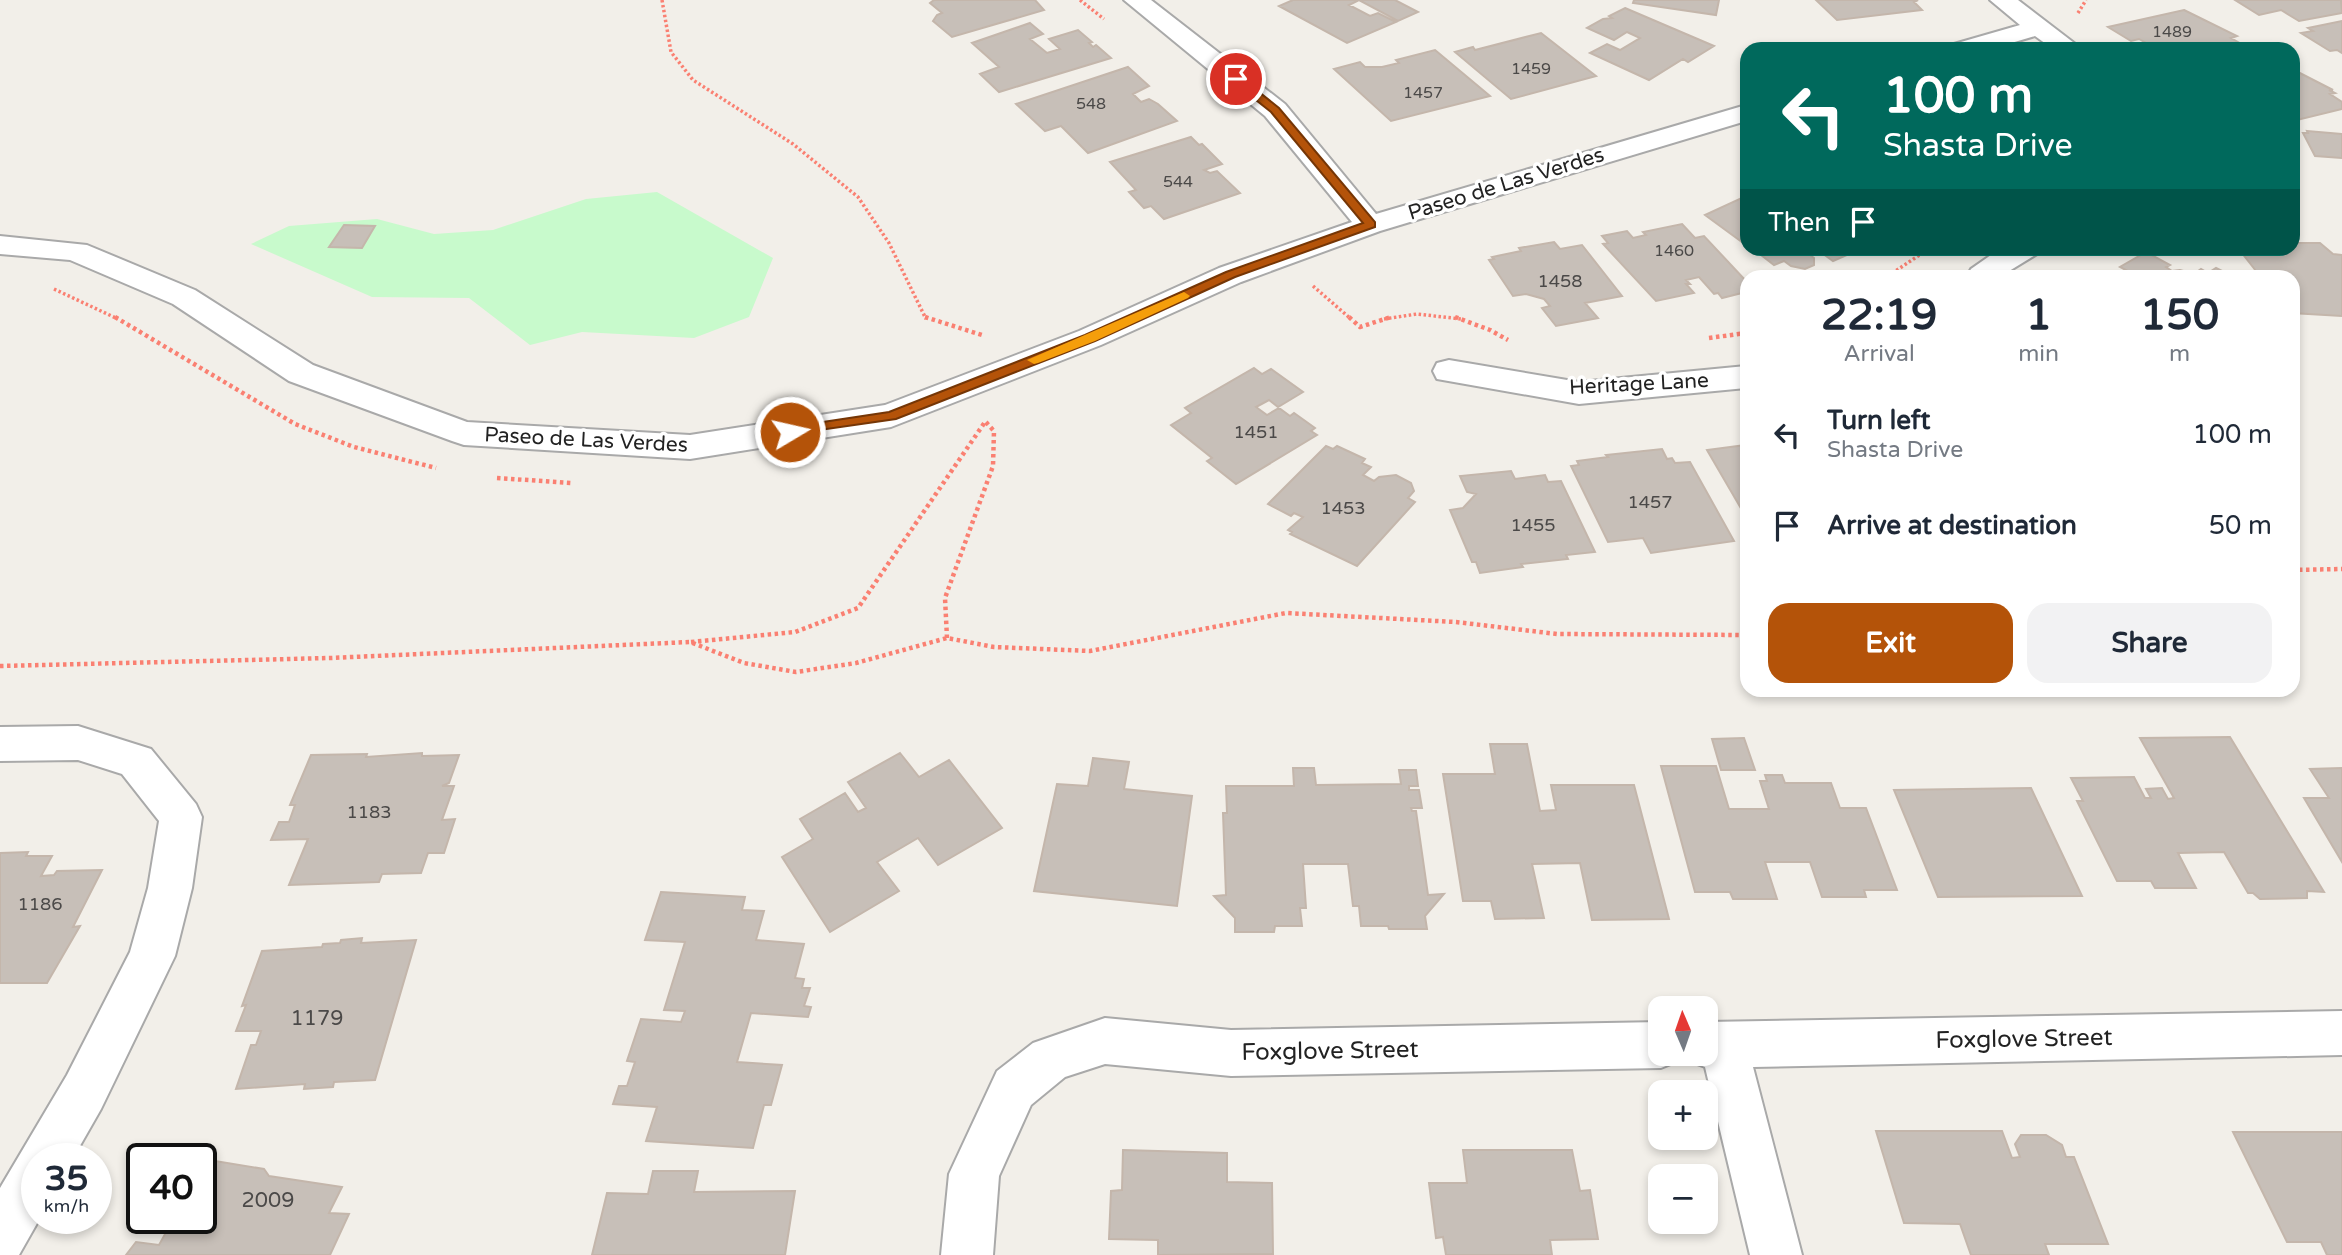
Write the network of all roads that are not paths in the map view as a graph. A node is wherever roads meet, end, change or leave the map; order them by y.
1 (1136, 0) edge
2 (2002, 0) edge
3 (2036, 27) junction
4 (1986, 42) edge
5 (2058, 42) edge
6 (1740, 115) edge
7 (1370, 225) junction
8 (0, 245) edge
9 (2010, 256) edge
10 (1990, 270) edge
11 (1449, 371) dead end
12 (1740, 378) edge
13 (0, 744) edge
14 (2342, 1033) edge
15 (1718, 1044) edge
16 (1648, 1045) edge
17 (1718, 1058) edge
18 (55, 1143) edge
19 (21, 1202) edge
20 (0, 1238) edge
21 (967, 1255) edge
22 (1776, 1255) edge

1 - 7 street
2 - 3 street
3 - 4 street
3 - 5 street
6 - 7 street, Paseo de Las Verdes
7 - 8 street, Paseo de Las Verdes
9 - 10 street
11 - 12 street, Heritage Lane
13 - 18 street
14 - 15 street, Foxglove Street
16 - 21 street, Foxglove Street
17 - 22 street
19 - 20 street

